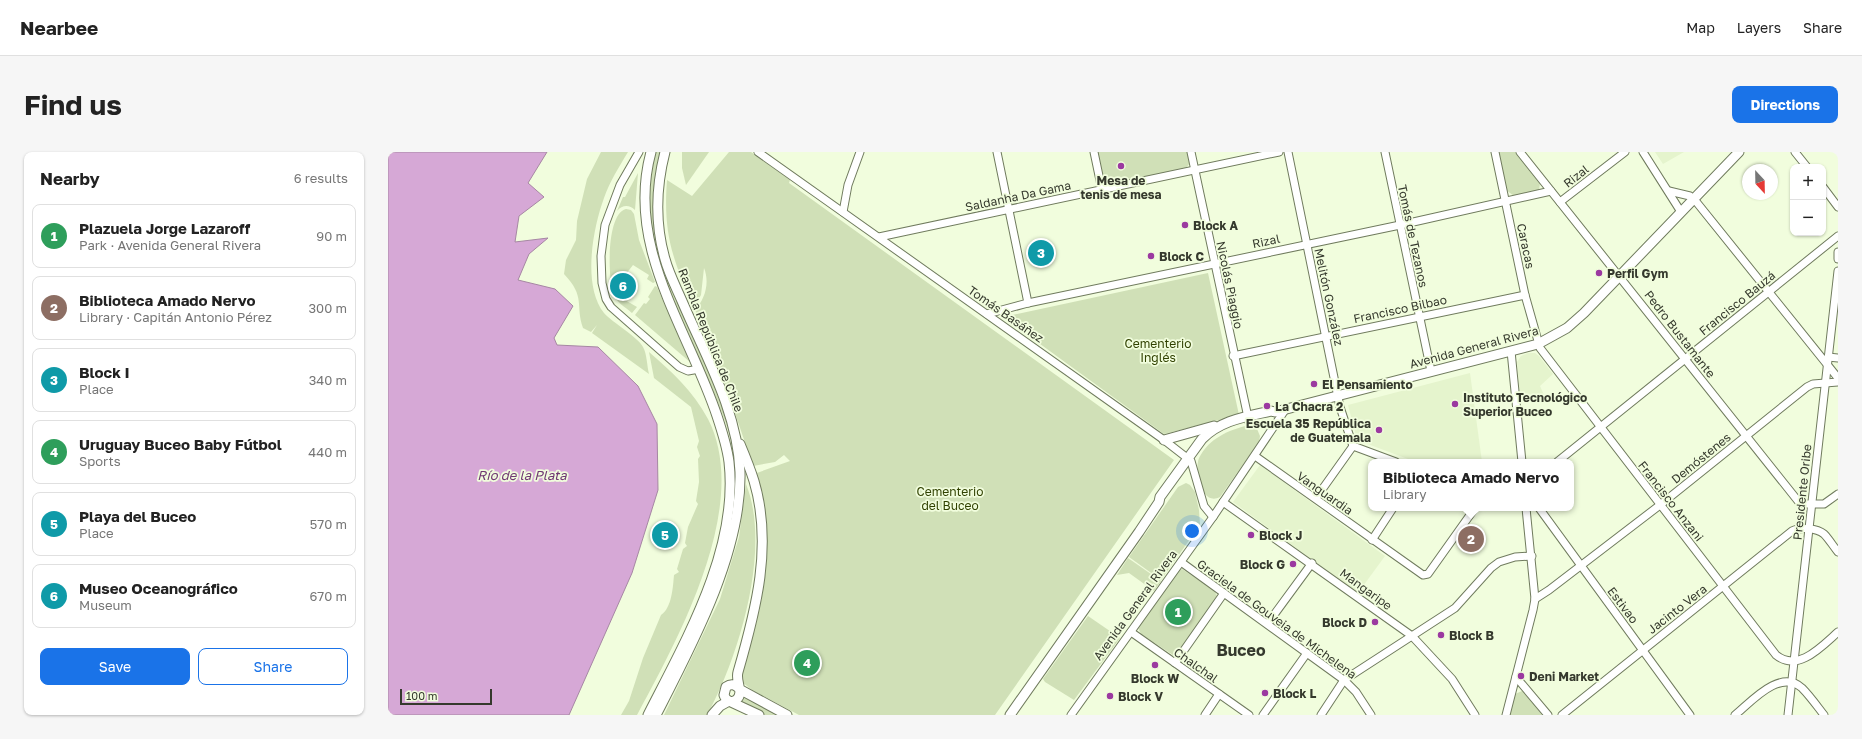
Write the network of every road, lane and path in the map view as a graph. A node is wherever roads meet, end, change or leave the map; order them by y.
1 (639, 152) edge
2 (651, 152) edge
3 (665, 152) edge
4 (758, 152) edge
5 (860, 152) edge
6 (997, 152) edge
7 (1094, 152) edge
8 (1191, 152) edge
9 (1279, 152) edge
10 (1288, 152) edge
11 (1385, 152) edge
12 (1495, 152) edge
13 (1520, 152) edge
14 (1625, 152) edge
15 (1643, 152) edge
16 (1739, 152) edge
17 (1795, 152) edge
18 (1805, 164) edge
19 (1195, 171) junction
20 (1102, 190) junction
21 (1551, 191) junction
22 (1669, 191) junction
23 (1826, 192) edge
24 (1694, 199) junction
25 (1505, 202) junction
26 (1560, 202) junction
27 (1838, 207) edge
28 (1009, 210) junction
29 (843, 212) junction
30 (1681, 212) junction
31 (1400, 225) junction
32 (1838, 236) edge
33 (879, 237) junction
34 (1307, 243) junction
35 (1838, 252) edge
36 (1838, 259) edge
37 (1215, 263) junction
38 (1838, 271) edge
39 (1620, 276) junction
40 (1768, 293) junction
41 (1525, 295) junction
42 (1028, 303) junction
43 (987, 314) junction
44 (1419, 316) junction
45 (1326, 336) junction
46 (1538, 344) junction
47 (1511, 351) junction
48 (1233, 356) junction
49 (1828, 357) junction
50 (1838, 358) edge
51 (1685, 359) junction
52 (1828, 366) junction
53 (699, 369) junction
54 (1431, 371) junction
55 (1838, 378) edge
56 (1838, 382) edge
57 (1825, 383) junction
58 (707, 388) junction
59 (1338, 395) junction
60 (1285, 410) junction
61 (1248, 419) junction
62 (1218, 425) junction
63 (733, 428) junction
64 (1600, 428) junction
65 (1746, 435) junction
66 (1164, 440) junction
67 (1353, 446) junction
68 (1255, 456) junction
69 (1388, 459) edge
70 (1522, 459) edge
71 (1561, 459) edge
72 (1189, 460) junction
73 (739, 461) junction
74 (1838, 494) edge
75 (1316, 498) junction
76 (1223, 502) junction
77 (1811, 504) junction
78 (1660, 505) junction
79 (1392, 511) edge
80 (1473, 511) edge
81 (1526, 511) edge
82 (1541, 511) edge
83 (1213, 517) junction
84 (1809, 530) junction
85 (1372, 540) junction
86 (1838, 552) edge
87 (1532, 556) junction
88 (1180, 562) junction
89 (1312, 563) junction
90 (1581, 566) junction
91 (1724, 586) junction
92 (1224, 593) junction
93 (1535, 598) junction
94 (1268, 623) junction
95 (1131, 632) junction
96 (1838, 632) edge
97 (1412, 636) junction
98 (1643, 650) junction
99 (1307, 653) junction
100 (1794, 660) junction
101 (1175, 663) junction
102 (1516, 677) junction
103 (1344, 680) junction
104 (1791, 683) junction
105 (739, 688) junction
106 (725, 689) junction
107 (1219, 694) junction
108 (730, 701) junction
109 (648, 715) edge
110 (656, 715) edge
111 (712, 715) edge
112 (759, 715) edge
113 (787, 715) edge
114 (1010, 715) edge
115 (1071, 715) edge
116 (1205, 715) edge
117 (1249, 715) edge
118 (1263, 715) edge
119 (1321, 715) edge
120 (1371, 715) edge
121 (1475, 715) edge
122 (1506, 715) edge
123 (1548, 715) edge
124 (1562, 715) edge
125 (1690, 715) edge
126 (1735, 715) edge
127 (1788, 715) edge
128 (1824, 715) edge

1 - 53 street, Rambla República de Chile
2 - 53 main road, Rambla República de Chile
3 - 63 main road, Rambla República de Chile
4 - 29 street, Tomás Basáñez
5 - 29 street
6 - 28 street
7 - 20 street
8 - 19 street, Nicolás Piaggio
9 - 19 street, Saldanha Da Gama
10 - 34 street, Melitón González
11 - 31 street, Tomás de Tezanos
12 - 25 street, Caracas
13 - 21 street, Pedro Bustamante
14 - 26 street, Rizal
15 - 22 street
16 - 24 main road, Avenida General Rivera
17 - 18 street
19 - 20 street, Saldanha Da Gama
19 - 37 street, Nicolás Piaggio
20 - 28 street, Saldanha Da Gama
21 - 25 street, Rizal
21 - 26 street, Pedro Bustamante
22 - 24 street
22 - 30 street
23 - 27 street
24 - 30 main road, Avenida General Rivera
24 - 40 street
25 - 31 street, Rizal
25 - 41 street, Caracas
26 - 39 street, Pedro Bustamante
28 - 33 street, Saldanha Da Gama
28 - 42 street
29 - 33 street, Tomás Basáñez
30 - 39 main road, Avenida General Rivera
31 - 34 street, Rizal
31 - 44 street, Tomás de Tezanos
32 - 40 street, Francisco Bauzá
33 - 43 street, Tomás Basáñez
34 - 37 street, Rizal
34 - 45 street, Melitón González
35 - 36 street
37 - 42 street, Rizal
37 - 48 street, Nicolás Piaggio
38 - 49 street, Presidente Oribe
39 - 46 main road, Avenida General Rivera
39 - 51 street, Pedro Bustamante
40 - 51 street, Francisco Bauzá
40 - 52 street
41 - 44 street, Francisco Bilbao
41 - 46 street, Caracas
42 - 43 street, Rizal
43 - 66 street, Tomás Basáñez
44 - 45 street, Francisco Bilbao
44 - 54 street, Tomás de Tezanos
45 - 48 street, Francisco Bilbao
45 - 59 street, Melitón González
46 - 47 main road, Avenida General Rivera
46 - 64 street, Francisco Anzani
47 - 54 main road, Avenida General Rivera
47 - 70 street
48 - 61 street, Nicolás Piaggio
49 - 50 street
49 - 52 street, Presidente Oribe
51 - 64 street, Francisco Bauzá
51 - 65 street, Pedro Bustamante
52 - 55 street
52 - 57 street, Presidente Oribe
53 - 58 main road, Rambla República de Chile
54 - 59 main road, Avenida General Rivera
56 - 57 street, Demóstenes
57 - 65 street, Demóstenes
57 - 77 street, Presidente Oribe
58 - 73 main road
58 - 109 main road, Rambla República de Chile
59 - 60 main road, Avenida General Rivera
59 - 67 street, Melitón González
60 - 61 main road, Avenida General Rivera
60 - 68 street, Avenida General Rivera
61 - 62 main road, Avenida General Rivera
61 - 72 main road, Avenida General Rivera
62 - 66 main road
62 - 72 main road, Avenida General Rivera
63 - 73 main road, Rambla República de Chile
63 - 105 main road
64 - 71 street, Francisco Bauzá
64 - 78 street, Francisco Anzani
65 - 77 street, Pedro Bustamante
65 - 78 street, Demóstenes
66 - 72 street, Tomás Basáñez
67 - 69 street
67 - 75 street
68 - 75 street, Vanguardia
68 - 76 street, Avenida General Rivera
72 - 83 street
72 - 114 main road, Avenida General Rivera
73 - 106 main road
73 - 110 main road, Rambla República de Chile
74 - 77 street
75 - 85 street, Vanguardia
76 - 83 street, Avenida General Rivera
76 - 89 street, Mangaripe
77 - 84 street, Presidente Oribe
78 - 90 street, Demóstenes
78 - 91 street, Francisco Anzani
79 - 85 street
80 - 85 street, Vanguardia
81 - 87 street
82 - 90 street, Estivao
83 - 88 street, Avenida General Rivera
84 - 86 street
84 - 91 street, Jacinto Vera
84 - 100 street, Presidente Oribe
87 - 93 street
87 - 97 street
88 - 92 street, Graciela de Gouveia de Michelena
88 - 95 street, Avenida General Rivera
89 - 94 street
89 - 97 street, Mangaripe
90 - 93 street, Demóstenes
90 - 98 street, Estivao
91 - 98 street, Jacinto Vera
91 - 100 street, Francisco Anzani
92 - 94 street, Graciela de Gouveia de Michelena
92 - 101 street
93 - 102 street
94 - 99 street, Graciela de Gouveia de Michelena
95 - 101 street, Chalchal
95 - 115 street, Avenida General Rivera
96 - 100 street
97 - 103 street
97 - 121 street, Mangaripe
98 - 124 street, Jacinto Vera
98 - 125 street, Estivao
99 - 103 street, Graciela de Gouveia de Michelena
99 - 118 street
100 - 104 street, Presidente Oribe
101 - 107 street, Chalchal
102 - 122 street
102 - 123 street
103 - 119 street
103 - 120 street, Graciela de Gouveia de Michelena
104 - 126 street
104 - 127 street, Presidente Oribe
104 - 128 street
105 - 106 main road
105 - 108 main road
105 - 113 main road
106 - 108 main road
107 - 116 street
107 - 117 street, Chalchal
108 - 111 main road
108 - 112 main road

